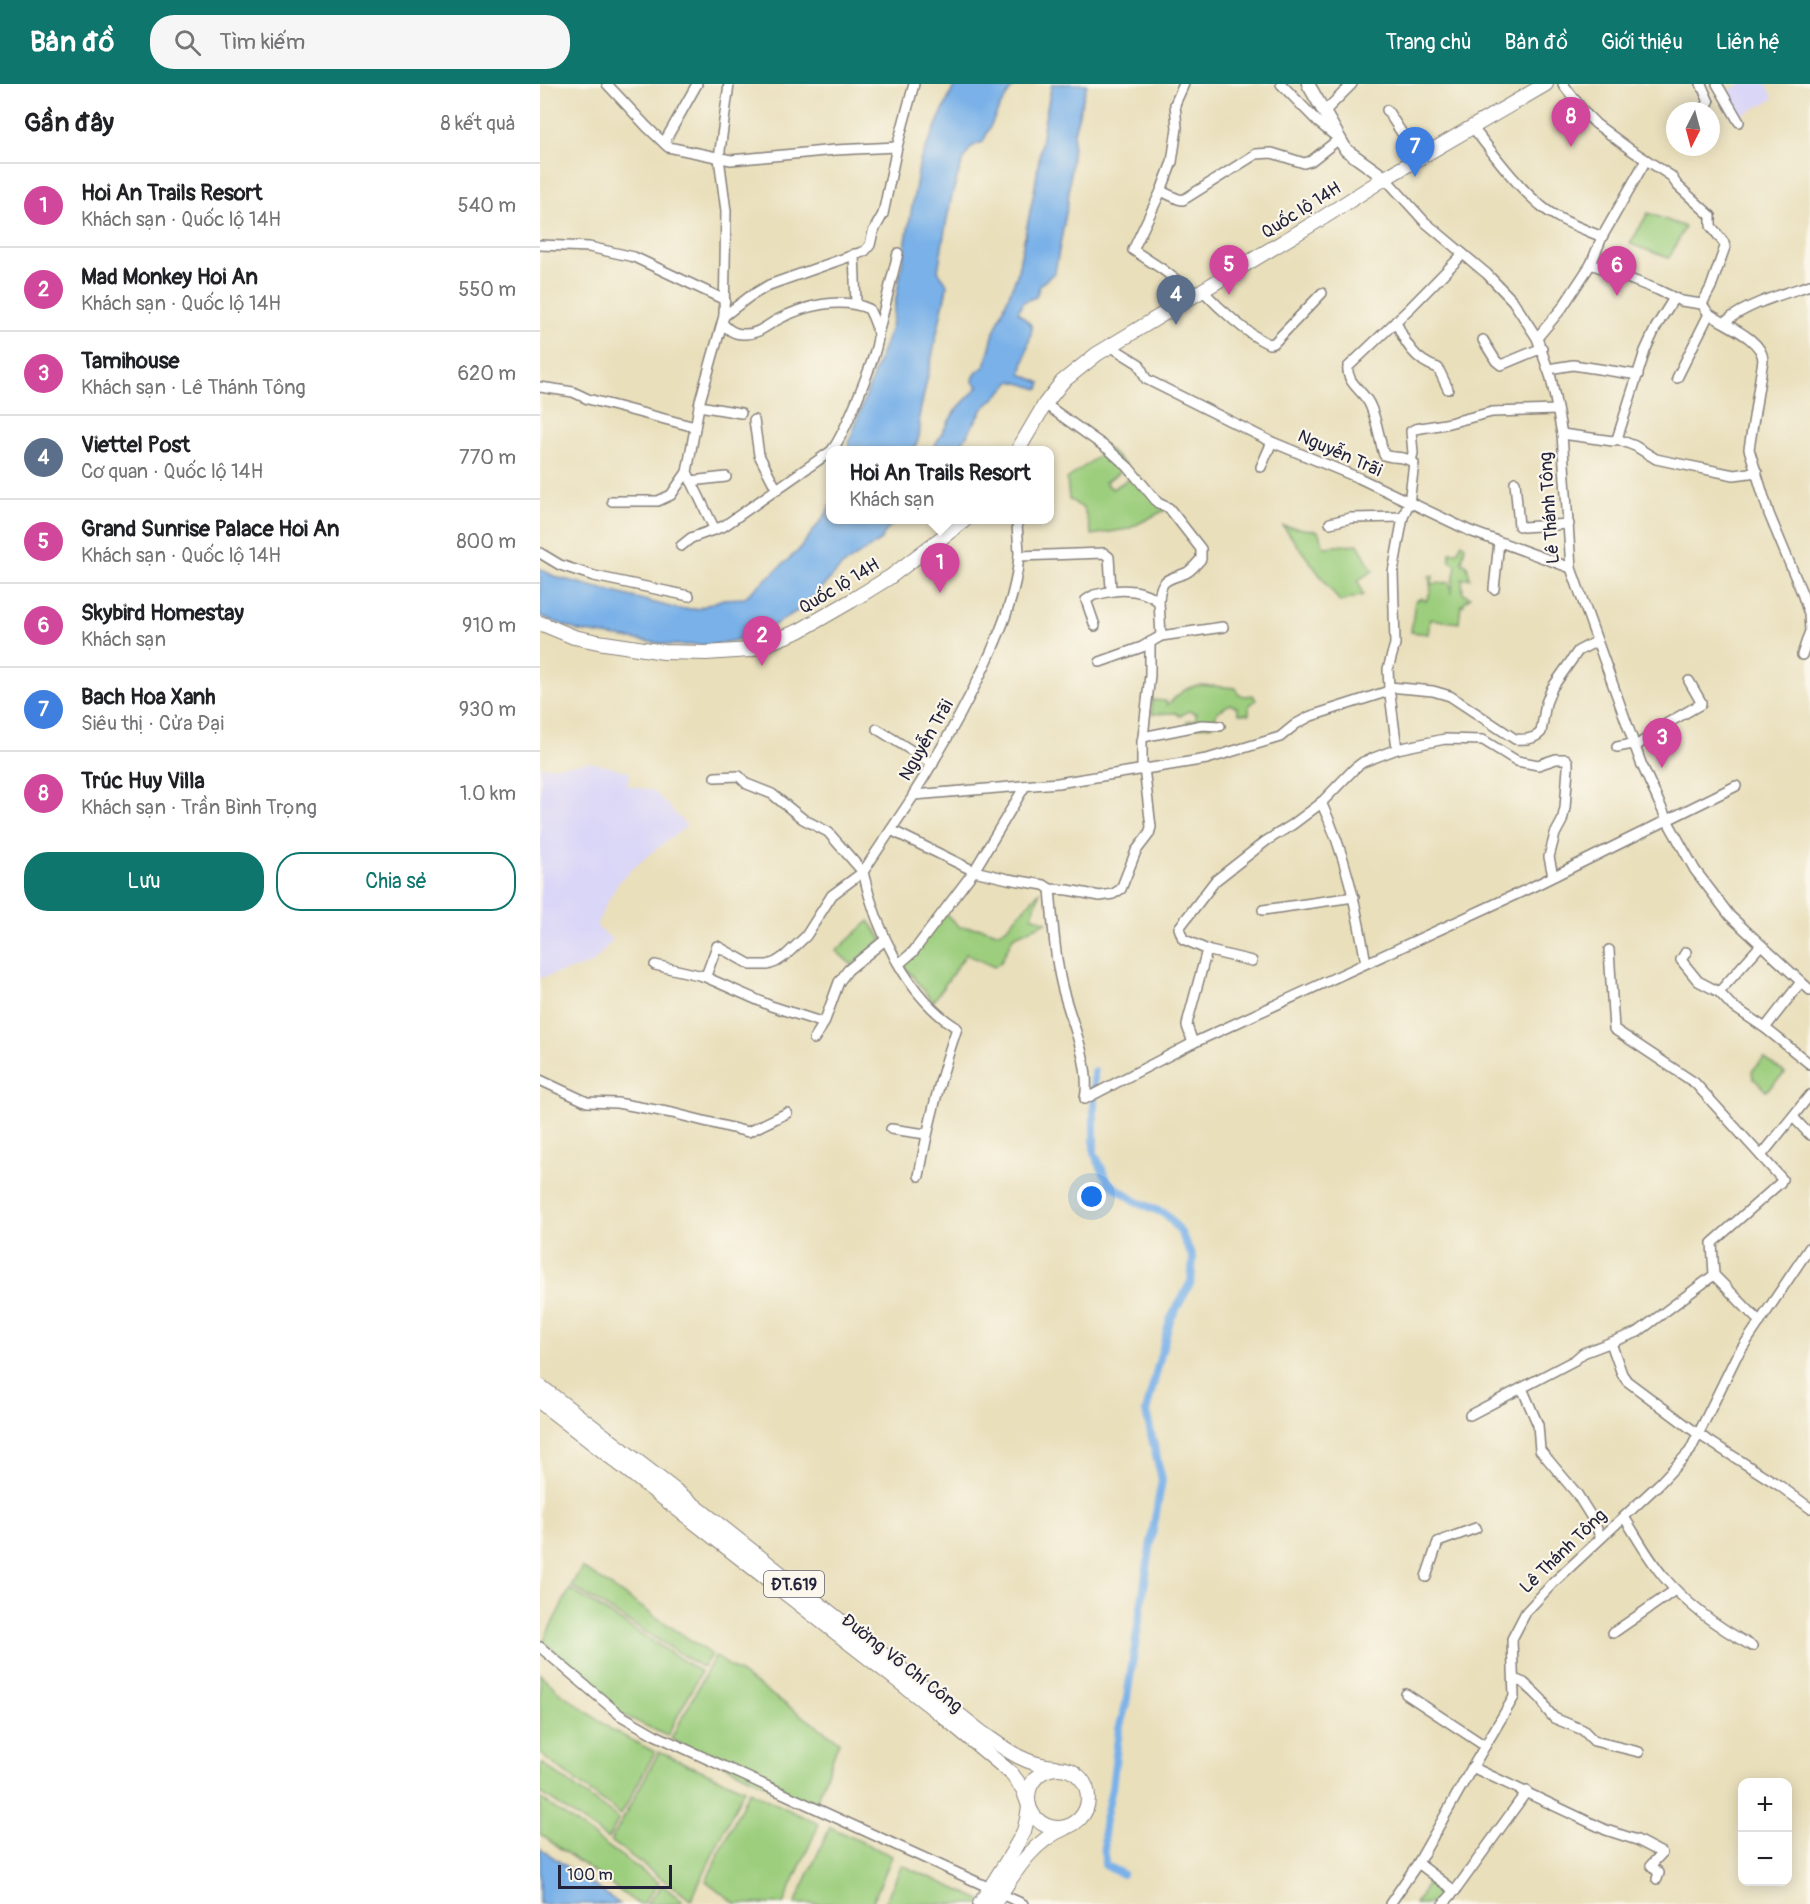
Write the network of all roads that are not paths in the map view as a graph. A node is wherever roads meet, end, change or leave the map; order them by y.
1 (607, 84) edge
2 (697, 84) edge
3 (729, 84) edge
4 (914, 84) edge
5 (1184, 84) edge
6 (1281, 84) edge
7 (1308, 84) edge
8 (1352, 84) edge
9 (1546, 84) edge
10 (1563, 84) edge
11 (1701, 84) edge
12 (1717, 84) edge
13 (1709, 102) edge
14 (1387, 110) dead end
15 (1324, 112) junction
16 (1739, 122) dead end
17 (1473, 128) junction
18 (1339, 139) junction
19 (665, 144) junction
20 (897, 147) junction
21 (719, 158) junction
22 (1419, 159) junction
23 (1647, 160) junction
24 (1385, 178) junction
25 (1161, 191) junction
26 (1602, 237) junction
27 (540, 245) edge
28 (898, 253) dead end
29 (854, 254) junction
30 (1463, 254) junction
31 (1591, 264) junction
32 (1810, 285) edge
33 (1199, 293) junction
34 (1322, 293) dead end
35 (1674, 298) junction
36 (725, 300) junction
37 (856, 304) junction
38 (1702, 304) junction
39 (1709, 314) junction
40 (724, 320) junction
41 (1396, 321) junction
42 (1725, 322) junction
43 (878, 336) junction
44 (1537, 338) junction
45 (1484, 340) dead end
46 (1110, 346) junction
47 (1542, 348) junction
48 (1548, 369) junction
49 (1638, 375) junction
50 (1677, 378) dead end
51 (540, 387) edge
52 (1448, 389) dead end
53 (1045, 404) junction
54 (699, 406) junction
55 (1557, 410) junction
56 (741, 413) dead end
57 (754, 420) dead end
58 (695, 427) junction
59 (1562, 434) junction
60 (1617, 439) junction
61 (1272, 442) junction
62 (834, 446) edge
63 (1020, 446) edge
64 (826, 455) edge
65 (1411, 461) junction
66 (1261, 467) dead end
67 (1757, 472) junction
68 (689, 477) junction
69 (726, 477) dead end
70 (1515, 482) dead end
71 (777, 490) junction
72 (612, 501) dead end
73 (1409, 503) junction
74 (1403, 517) junction
75 (1330, 523) dead end
76 (959, 524) edge
77 (1017, 524) edge
78 (1569, 524) junction
79 (714, 530) junction
80 (1499, 542) junction
81 (681, 546) dead end
82 (540, 553) edge
83 (1019, 556) junction
84 (1571, 568) junction
85 (1494, 589) dead end
86 (1113, 591) junction
87 (689, 596) dead end
88 (1159, 602) junction
89 (540, 623) edge
90 (1095, 626) dead end
91 (1222, 627) dead end
92 (1161, 636) junction
93 (1597, 641) junction
94 (1150, 642) junction
95 (1804, 651) dead end
96 (1100, 662) dead end
97 (1689, 681) dead end
98 (1389, 689) junction
99 (1220, 726) dead end
100 (877, 729) dead end
101 (1143, 737) junction
102 (1634, 745) junction
103 (1617, 747) dead end
104 (1397, 749) junction
105 (933, 764) junction
106 (1143, 768) junction
107 (715, 777) dead end
108 (1024, 786) junction
109 (1736, 786) dead end
110 (914, 795) junction
111 (1321, 802) junction
112 (1667, 820) junction
113 (891, 830) junction
114 (974, 871) junction
115 (863, 872) junction
116 (1553, 876) junction
117 (1050, 889) junction
118 (1354, 897) junction
119 (1263, 910) dead end
120 (885, 940) junction
121 (1761, 945) junction
122 (1207, 950) junction
123 (1609, 950) dead end
124 (1686, 952) dead end
125 (1252, 961) dead end
126 (1366, 963) junction
127 (656, 964) dead end
128 (899, 964) junction
129 (703, 976) junction
130 (1801, 982) junction
131 (1810, 990) edge
132 (1719, 992) junction
133 (824, 1023) junction
134 (1765, 1028) junction
135 (814, 1039) dead end
136 (1193, 1043) junction
137 (1810, 1064) edge
138 (540, 1080) edge
139 (1810, 1095) edge
140 (787, 1113) dead end
141 (1793, 1117) junction
142 (891, 1129) dead end
143 (926, 1134) junction
144 (1810, 1135) edge
145 (1761, 1156) junction
146 (919, 1176) dead end
147 (1810, 1247) edge
148 (1714, 1275) junction
149 (1760, 1322) junction
150 (1611, 1343) junction
151 (540, 1386) edge
152 (1522, 1388) junction
153 (540, 1401) edge
154 (1470, 1415) dead end
155 (1698, 1434) junction
156 (1810, 1508) edge
157 (1624, 1517) junction
158 (1476, 1528) dead end
159 (1601, 1538) junction
160 (1426, 1577) dead end
161 (1675, 1590) junction
162 (1613, 1633) dead end
163 (1752, 1646) dead end
164 (540, 1647) edge
165 (1514, 1679) junction
166 (1406, 1694) dead end
167 (1485, 1746) junction
168 (1639, 1752) dead end
169 (1055, 1767) junction
170 (1472, 1767) junction
171 (1527, 1791) junction
172 (1029, 1806) junction
173 (1069, 1826) junction
174 (1418, 1863) junction
175 (1657, 1879) dead end
176 (1455, 1891) junction
177 (995, 1895) edge
178 (980, 1904) edge
179 (1023, 1904) edge
180 (1390, 1904) edge
181 (1443, 1904) edge

1 - 19 street
2 - 19 street
3 - 21 street
4 - 20 street
5 - 25 street
6 - 18 street
7 - 15 street, Lê Thánh Tông
8 - 15 street
9 - 17 main road, Quốc lộ 14H
10 - 23 street
11 - 13 street
12 - 16 street
14 - 22 street
15 - 18 street, Lê Thánh Tông
17 - 22 main road, Quốc lộ 14H
17 - 26 street
18 - 24 street, Lê Thánh Tông
18 - 25 street
19 - 21 street
20 - 21 street
20 - 29 street
21 - 36 street
22 - 24 main road, Quốc lộ 14H
23 - 26 street
23 - 38 street
24 - 30 street, Lê Thánh Tông
24 - 33 main road, Quốc lộ 14H
25 - 33 street
26 - 31 street
27 - 36 street
28 - 43 street
29 - 37 street
29 - 40 street
30 - 41 street
30 - 44 street, Lê Thánh Tông
31 - 35 street
31 - 44 street
32 - 42 street
33 - 34 street
33 - 46 main road, Quốc lộ 14H
35 - 38 street
35 - 49 street
36 - 40 street
37 - 40 street
37 - 43 street
38 - 39 street
39 - 42 street
39 - 50 street
40 - 54 street
41 - 52 street
41 - 65 street
42 - 67 street
43 - 62 street
44 - 47 street, Lê Thánh Tông
45 - 47 street
46 - 53 main road, Quốc lộ 14H
46 - 61 street, Nguyễn Trãi
47 - 48 street, Lê Thánh Tông
48 - 49 street
48 - 55 street, Lê Thánh Tông
49 - 60 street
51 - 58 street
53 - 63 main road, Quốc lộ 14H
53 - 88 street
54 - 56 street
54 - 58 street
55 - 59 street, Lê Thánh Tông
55 - 65 street
57 - 71 street
58 - 68 street
59 - 60 street
59 - 78 street, Lê Thánh Tông
60 - 67 street
61 - 66 street
61 - 73 street, Nguyễn Trãi
64 - 71 street
65 - 73 street
67 - 95 street
68 - 69 street
68 - 72 street
68 - 79 street
70 - 78 street
71 - 79 street
73 - 74 street
73 - 80 street, Nguyễn Trãi
74 - 75 street
74 - 98 street
76 - 89 main road, Quốc lộ 14H
77 - 83 street, Nguyễn Trãi
78 - 84 street, Lê Thánh Tông
79 - 81 street
80 - 84 street, Nguyễn Trãi
80 - 85 street
82 - 87 street
83 - 86 street
83 - 105 street, Nguyễn Trãi
84 - 93 street, Lê Thánh Tông
86 - 88 street
86 - 90 street
88 - 92 street
91 - 92 street
92 - 94 street
93 - 98 street
93 - 102 street, Lê Thánh Tông
94 - 96 street
94 - 101 street
97 - 102 street
98 - 104 street
98 - 106 street
99 - 101 street
100 - 105 street
101 - 106 street
102 - 103 street
102 - 112 street, Lê Thánh Tông
104 - 111 street
104 - 116 street
105 - 110 street, Nguyễn Trãi
106 - 108 street
106 - 117 street
107 - 115 street
108 - 110 street
108 - 114 street
109 - 112 street
110 - 113 street, Nguyễn Trãi
111 - 118 street
111 - 122 street
112 - 116 street
112 - 121 street, Lê Thánh Tông
113 - 114 street
113 - 115 street, Nguyễn Trãi
114 - 117 street
114 - 128 street
115 - 120 street
115 - 129 street, Nguyễn Trãi
116 - 126 street
117 - 136 street
118 - 119 street
118 - 126 street
120 - 128 street
120 - 133 street
121 - 130 street, Lê Thánh Tông
121 - 132 street
122 - 125 street
122 - 136 street
123 - 145 street
124 - 132 street
126 - 136 street
127 - 129 street
128 - 143 street
129 - 133 street
130 - 131 street, Lê Thánh Tông
130 - 134 street
132 - 134 street
133 - 135 street
134 - 137 street
138 - 140 street
139 - 141 street
141 - 144 street
141 - 145 street
142 - 143 street
143 - 146 street
145 - 148 street
147 - 149 street, Lê Thánh Tông
148 - 149 street
148 - 150 street
149 - 155 street, Lê Thánh Tông
150 - 152 street
150 - 155 street
151 - 169 main road, Đường Võ Chí Công / ĐT.619
152 - 154 street
152 - 159 street
153 - 172 main road, Đường Võ Chí Công / ĐT.619
155 - 156 street
155 - 157 street, Lê Thánh Tông
157 - 159 street, Lê Thánh Tông
157 - 161 street
158 - 160 street
159 - 165 street, Lê Thánh Tông
161 - 162 street
161 - 163 street
164 - 177 street
165 - 167 street, Lê Thánh Tông
165 - 168 street
166 - 167 street
167 - 170 street, Lê Thánh Tông
169 - 172 main road
169 - 173 main road
170 - 171 street
170 - 174 street, Lê Thánh Tông
171 - 175 street
171 - 176 street
172 - 173 main road
172 - 177 main road
173 - 177 main road
174 - 176 street
174 - 180 street, Lê Thánh Tông
176 - 181 street
177 - 178 main road
177 - 179 street

